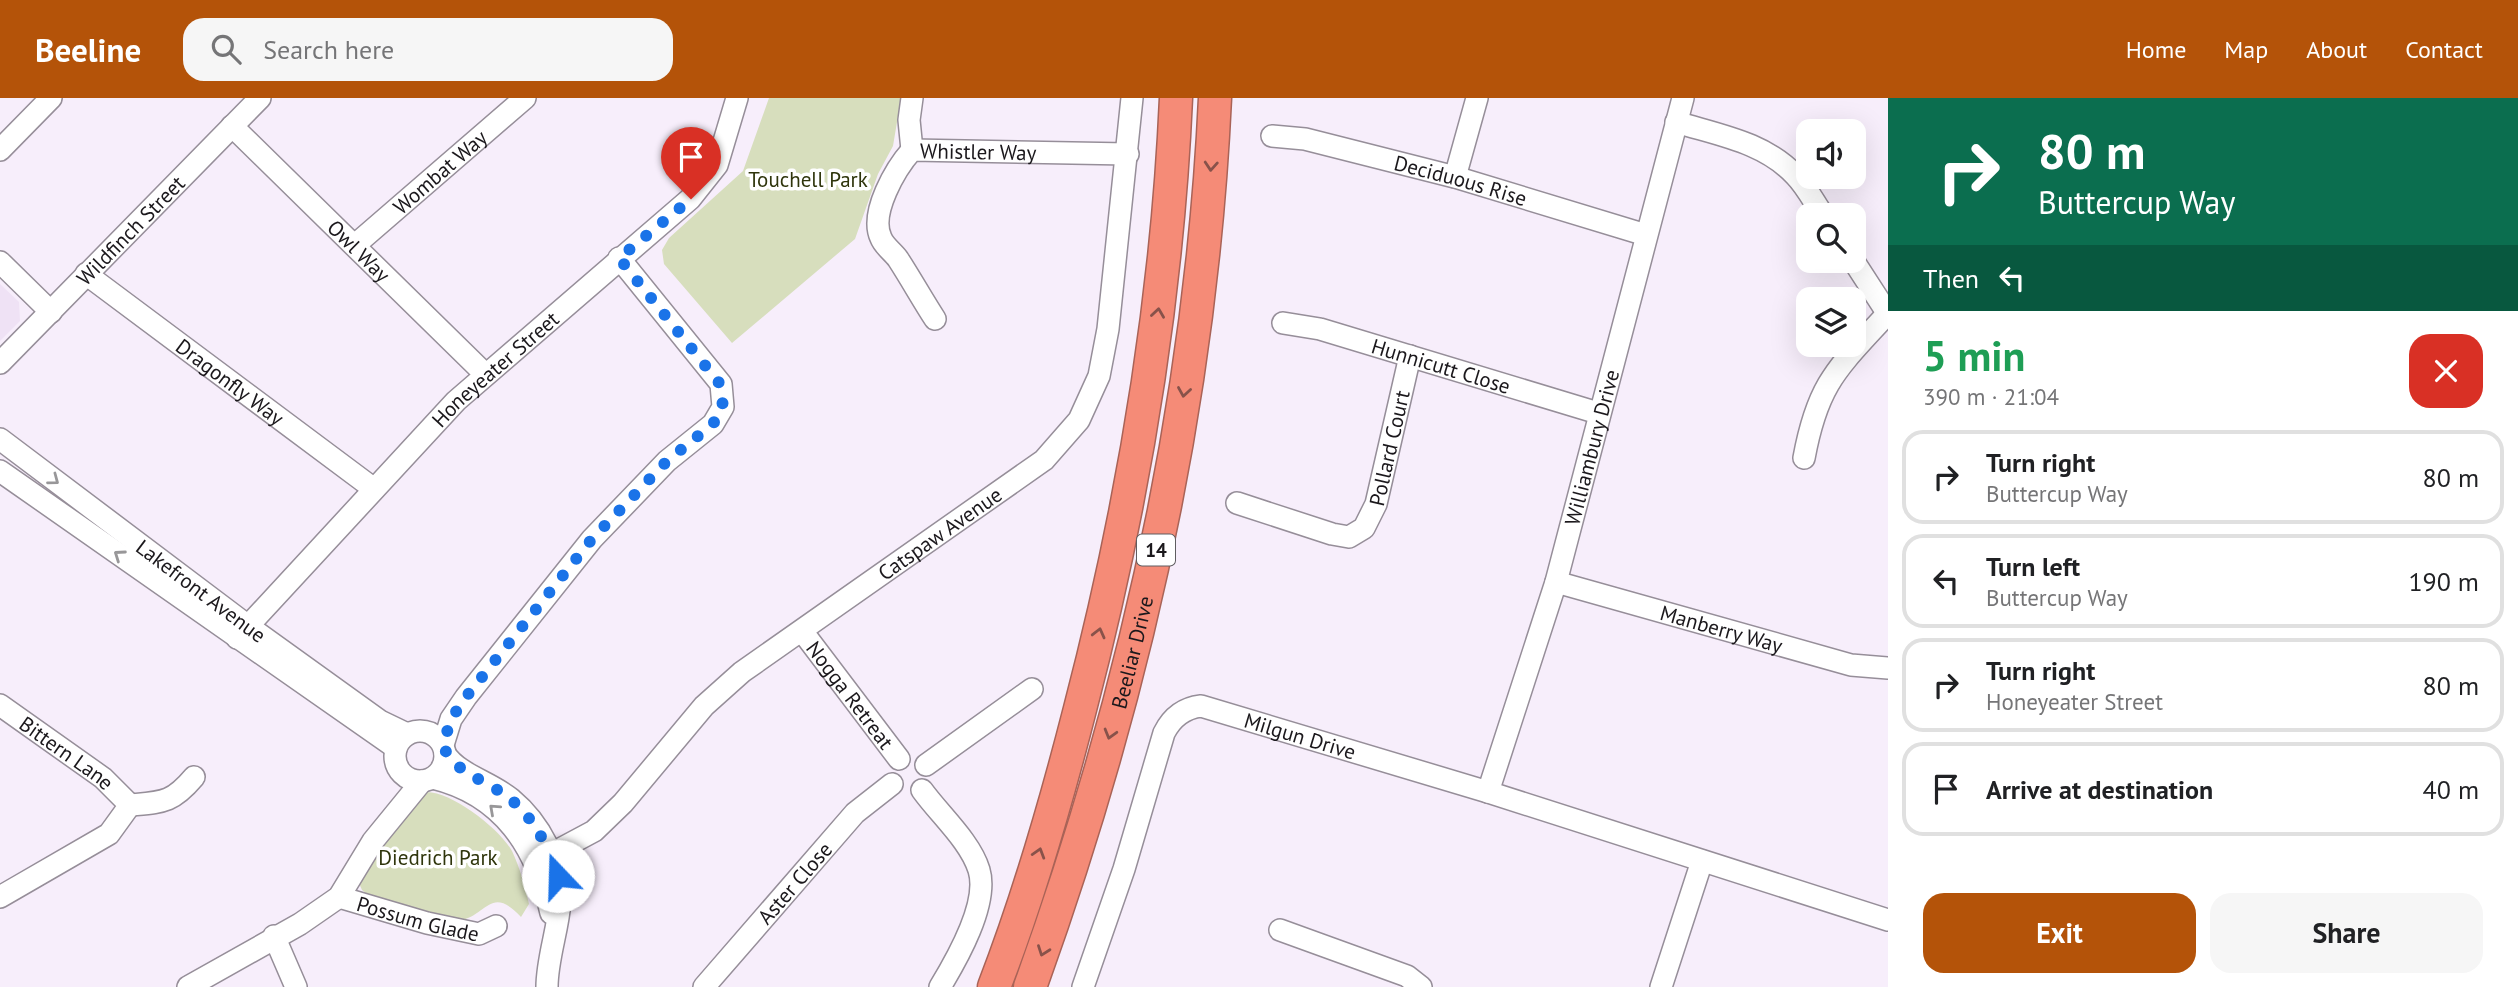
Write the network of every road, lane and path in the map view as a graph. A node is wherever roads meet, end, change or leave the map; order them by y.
1 (51, 98) edge
2 (260, 98) edge
3 (525, 98) edge
4 (737, 98) edge
5 (912, 98) edge
6 (1132, 98) edge
7 (1176, 98) edge
8 (1215, 98) edge
9 (1477, 98) edge
10 (1683, 98) edge
11 (1676, 122) junction
12 (232, 126) junction
13 (1272, 136) dead end
14 (0, 149) edge
15 (912, 150) junction
16 (1128, 154) junction
17 (1455, 177) junction
18 (1815, 203) edge
19 (1646, 235) junction
20 (355, 245) junction
21 (619, 258) junction
22 (0, 262) edge
23 (1861, 273) edge
24 (86, 274) junction
25 (51, 312) junction
26 (1888, 314) edge
27 (935, 320) dead end
28 (1283, 323) dead end
29 (1410, 356) junction
30 (0, 363) edge
31 (485, 374) junction
32 (1598, 413) junction
33 (0, 439) edge
34 (1804, 458) dead end
35 (0, 471) edge
36 (374, 489) junction
37 (1237, 503) dead end
38 (1556, 582) junction
39 (802, 631) junction
40 (242, 632) junction
41 (1888, 668) edge
42 (1032, 689) dead end
43 (466, 697) junction
44 (0, 705) edge
45 (406, 738) junction
46 (444, 749) junction
47 (899, 759) junction
48 (926, 765) junction
49 (402, 773) junction
50 (194, 777) dead end
51 (428, 779) junction
52 (892, 784) junction
53 (922, 790) junction
54 (1488, 792) junction
55 (130, 805) junction
56 (373, 841) junction
57 (544, 858) junction
58 (1702, 861) junction
59 (0, 897) edge
60 (339, 897) junction
61 (1888, 920) edge
62 (496, 926) dead end
63 (1280, 930) dead end
64 (274, 936) junction
65 (188, 987) edge
66 (296, 987) edge
67 (547, 987) edge
68 (704, 987) edge
69 (940, 987) edge
70 (994, 987) edge
71 (1030, 987) edge
72 (1083, 987) edge
73 (1421, 987) edge
74 (1661, 987) edge

1 - 14 street
2 - 12 street, Wildfinch Street
3 - 20 street, Wombat Way
4 - 21 street, Honeyeater Street
5 - 15 street
6 - 16 street, Catspaw Avenue
70 -> 7 highway, Beeliar Drive / 14
8 -> 71 highway, Beeliar Drive / 14
9 - 17 street
10 - 11 street, Williambury Drive
11 - 18 street
11 - 19 street, Williambury Drive
12 - 20 street, Owl Way
12 - 24 street, Wildfinch Street
13 - 17 street, Deciduous Rise
15 - 16 street, Whistler Way
15 - 27 street, Whistler Way
16 - 39 street, Catspaw Avenue
17 - 19 street, Deciduous Rise
19 - 32 street, Williambury Drive
20 - 31 street, Owl Way
21 - 31 street, Honeyeater Street
21 - 43 street
22 - 25 street
23 - 26 street
24 - 25 street, Wildfinch Street
24 - 36 street, Dragonfly Way
25 - 30 street, Wildfinch Street
26 - 34 street
28 - 29 street, Hunnicutt Close
29 - 32 street, Hunnicutt Close
29 - 37 street, Pollard Court
31 - 36 street, Honeyeater Street
32 - 38 street, Williambury Drive
33 -> 40 street, Lakefront Avenue
40 -> 35 street, Lakefront Avenue
36 - 40 street, Honeyeater Street
38 - 41 street, Manberry Way
38 - 54 street, Williambury Drive
39 - 47 street, Nogga Retreat
39 - 57 street, Catspaw Avenue
40 - 45 street, Lakefront Avenue
42 - 48 street
43 - 45 street
43 - 46 street
44 - 55 street, Bittern Lane
45 - 46 street
45 - 49 street
46 - 51 street
46 - 57 street
47 - 48 street
47 - 52 street
48 - 53 street
49 - 51 street
49 - 56 street
50 - 55 street, Bittern Lane
51 - 56 street
57 -> 51 street
52 - 53 street
52 - 68 street, Aster Close
53 - 69 street
54 - 58 street, Milgun Drive
54 - 72 street, Milgun Drive
55 - 59 street, Bittern Lane
56 - 60 street
57 - 67 street
58 - 61 street, Milgun Drive
58 - 74 street
60 - 62 street, Possum Glade
60 - 64 street
63 - 73 street
64 - 65 street
64 - 66 street

